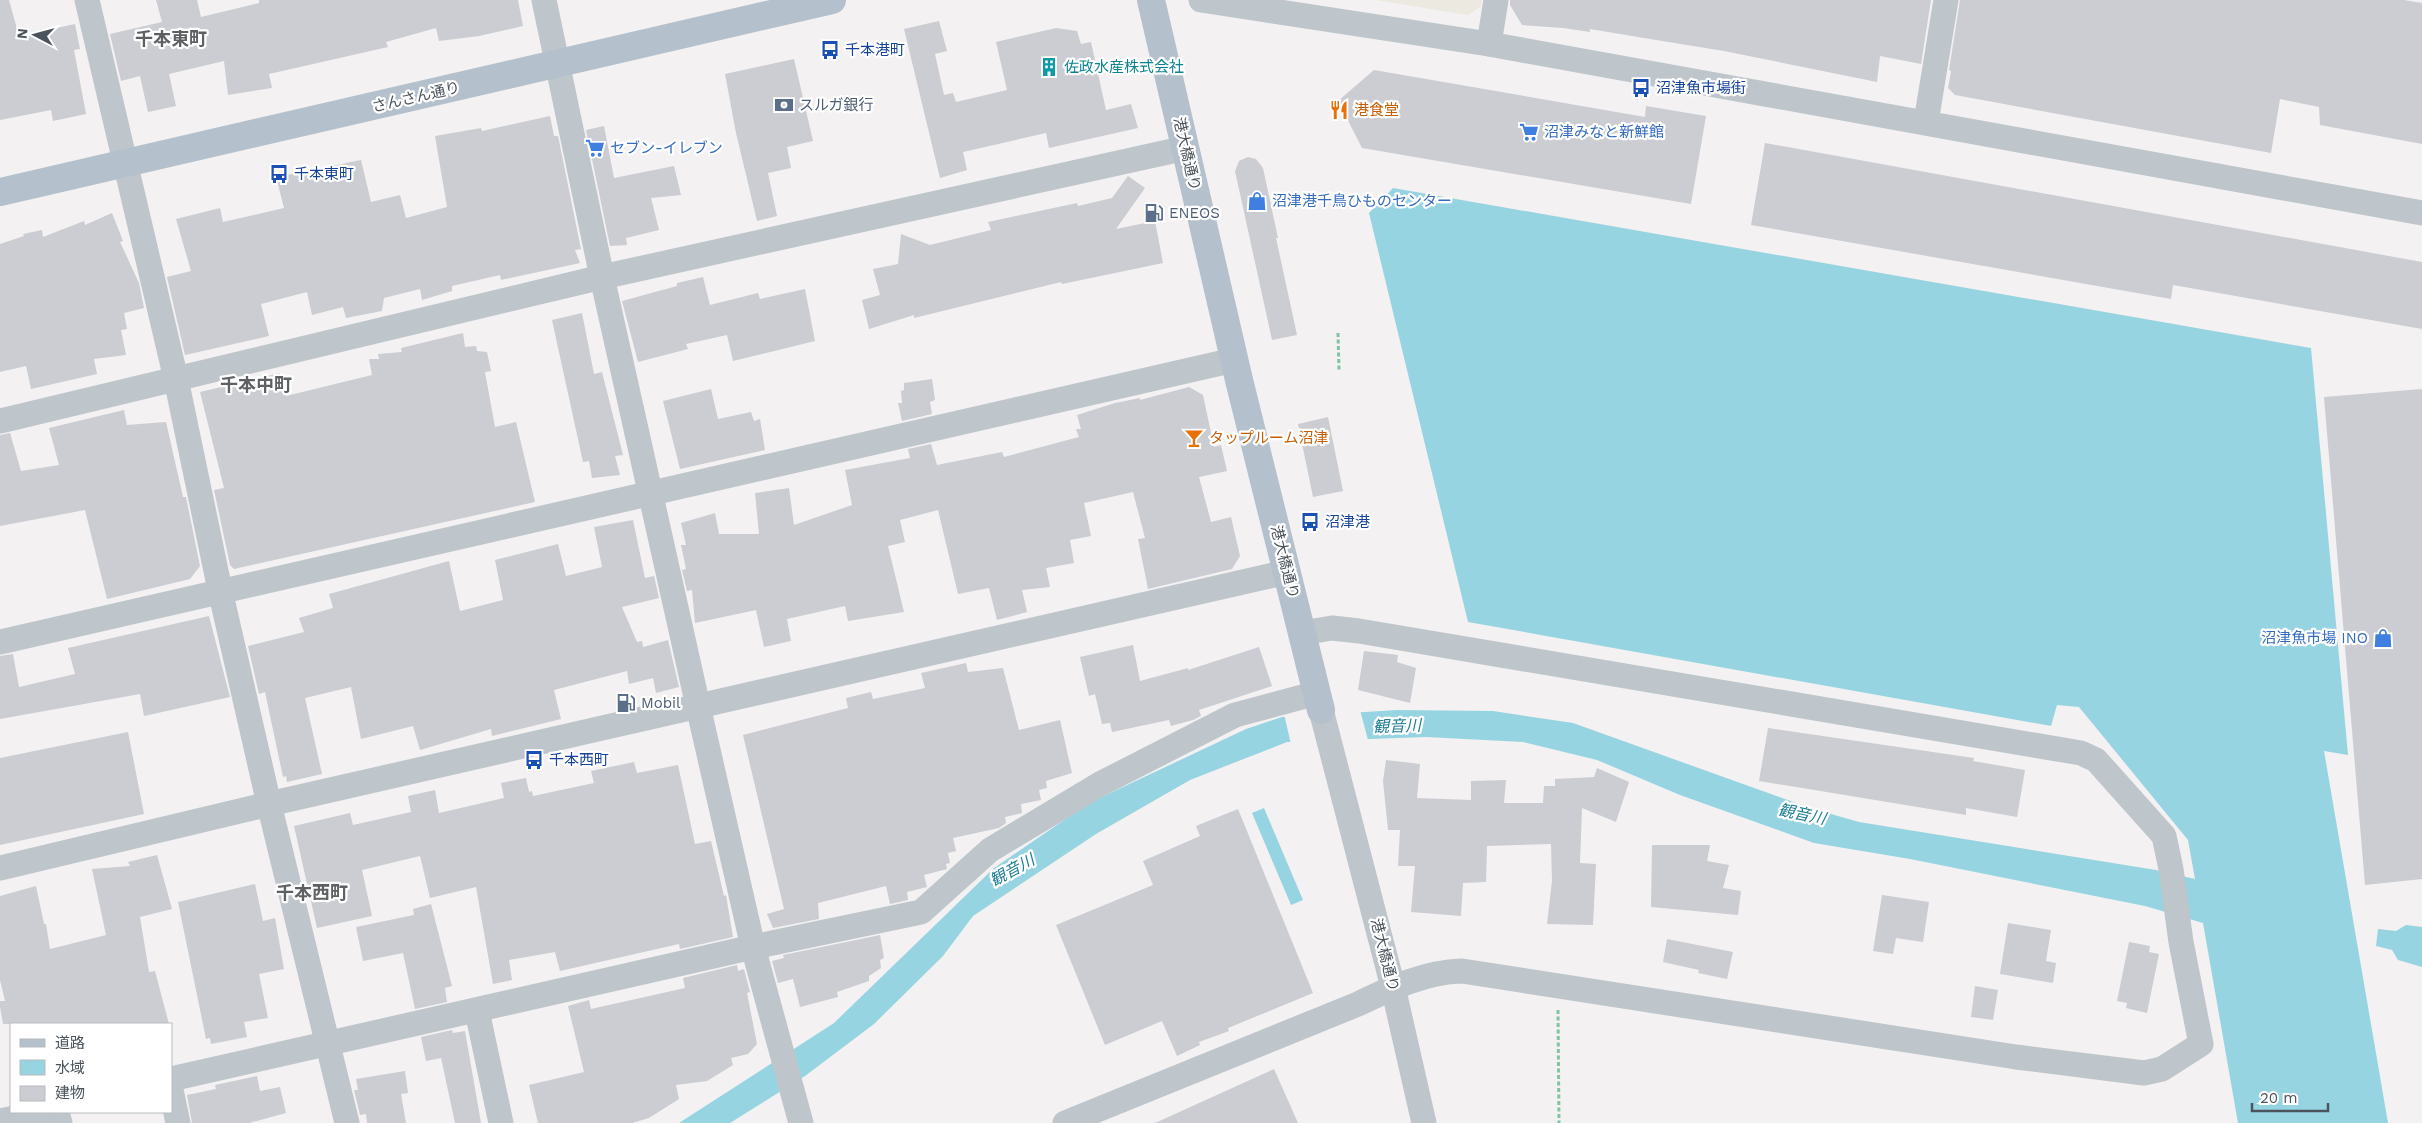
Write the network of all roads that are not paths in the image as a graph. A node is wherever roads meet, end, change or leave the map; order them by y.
1 (87, 0) edge
2 (544, 0) edge
3 (832, 0) edge
4 (1152, 0) edge
5 (1201, 0) edge
6 (1496, 0) edge
7 (1946, 0) edge
8 (1489, 44) junction
9 (558, 65) junction
10 (1926, 122) junction
11 (1186, 148) junction
12 (126, 163) junction
13 (0, 192) edge
14 (2422, 213) edge
15 (602, 278) junction
16 (1234, 360) junction
17 (176, 379) junction
18 (0, 421) edge
19 (650, 493) junction
20 (1287, 572) junction
21 (220, 590) junction
22 (1302, 633) junction
23 (0, 642) edge
24 (1319, 701) junction
25 (698, 706) junction
26 (269, 804) junction
27 (0, 868) edge
28 (753, 947) junction
29 (1393, 987) junction
30 (477, 1011) junction
31 (328, 1045) junction
32 (172, 1079) edge
33 (172, 1095) edge
34 (37, 1113) edge
35 (0, 1121) edge
36 (178, 1123) edge
37 (347, 1123) edge
38 (501, 1123) edge
39 (800, 1123) edge
40 (1065, 1123) edge
41 (1424, 1123) edge

1 - 12 street
2 - 9 street
3 - 9 main road, さんさん通り
4 - 11 main road, 港大橋通り
5 - 8 street
6 - 8 street
7 - 10 street
8 - 10 street
9 - 12 main road, さんさん通り
9 - 15 street
10 - 14 street
11 - 15 street
11 - 16 main road, 港大橋通り
12 - 13 main road, さんさん通り
12 - 17 street
15 - 17 street
15 - 19 street
16 - 19 street
16 - 20 main road, 港大橋通り
17 - 18 street
17 - 21 street
19 - 21 street
19 - 25 street
20 - 22 main road, 港大橋通り
20 - 25 street
21 - 23 street
21 - 26 street
22 - 24 main road, 港大橋通り
22 - 29 street
24 - 28 street
24 - 29 street, 港大橋通り
25 - 26 street
25 - 28 street
26 - 27 street
26 - 31 street
28 - 30 street
28 - 39 street
29 - 40 street
29 - 41 street, 港大橋通り
30 - 31 street
30 - 38 street
31 - 32 street
31 - 37 street
33 - 36 street
34 - 35 street

